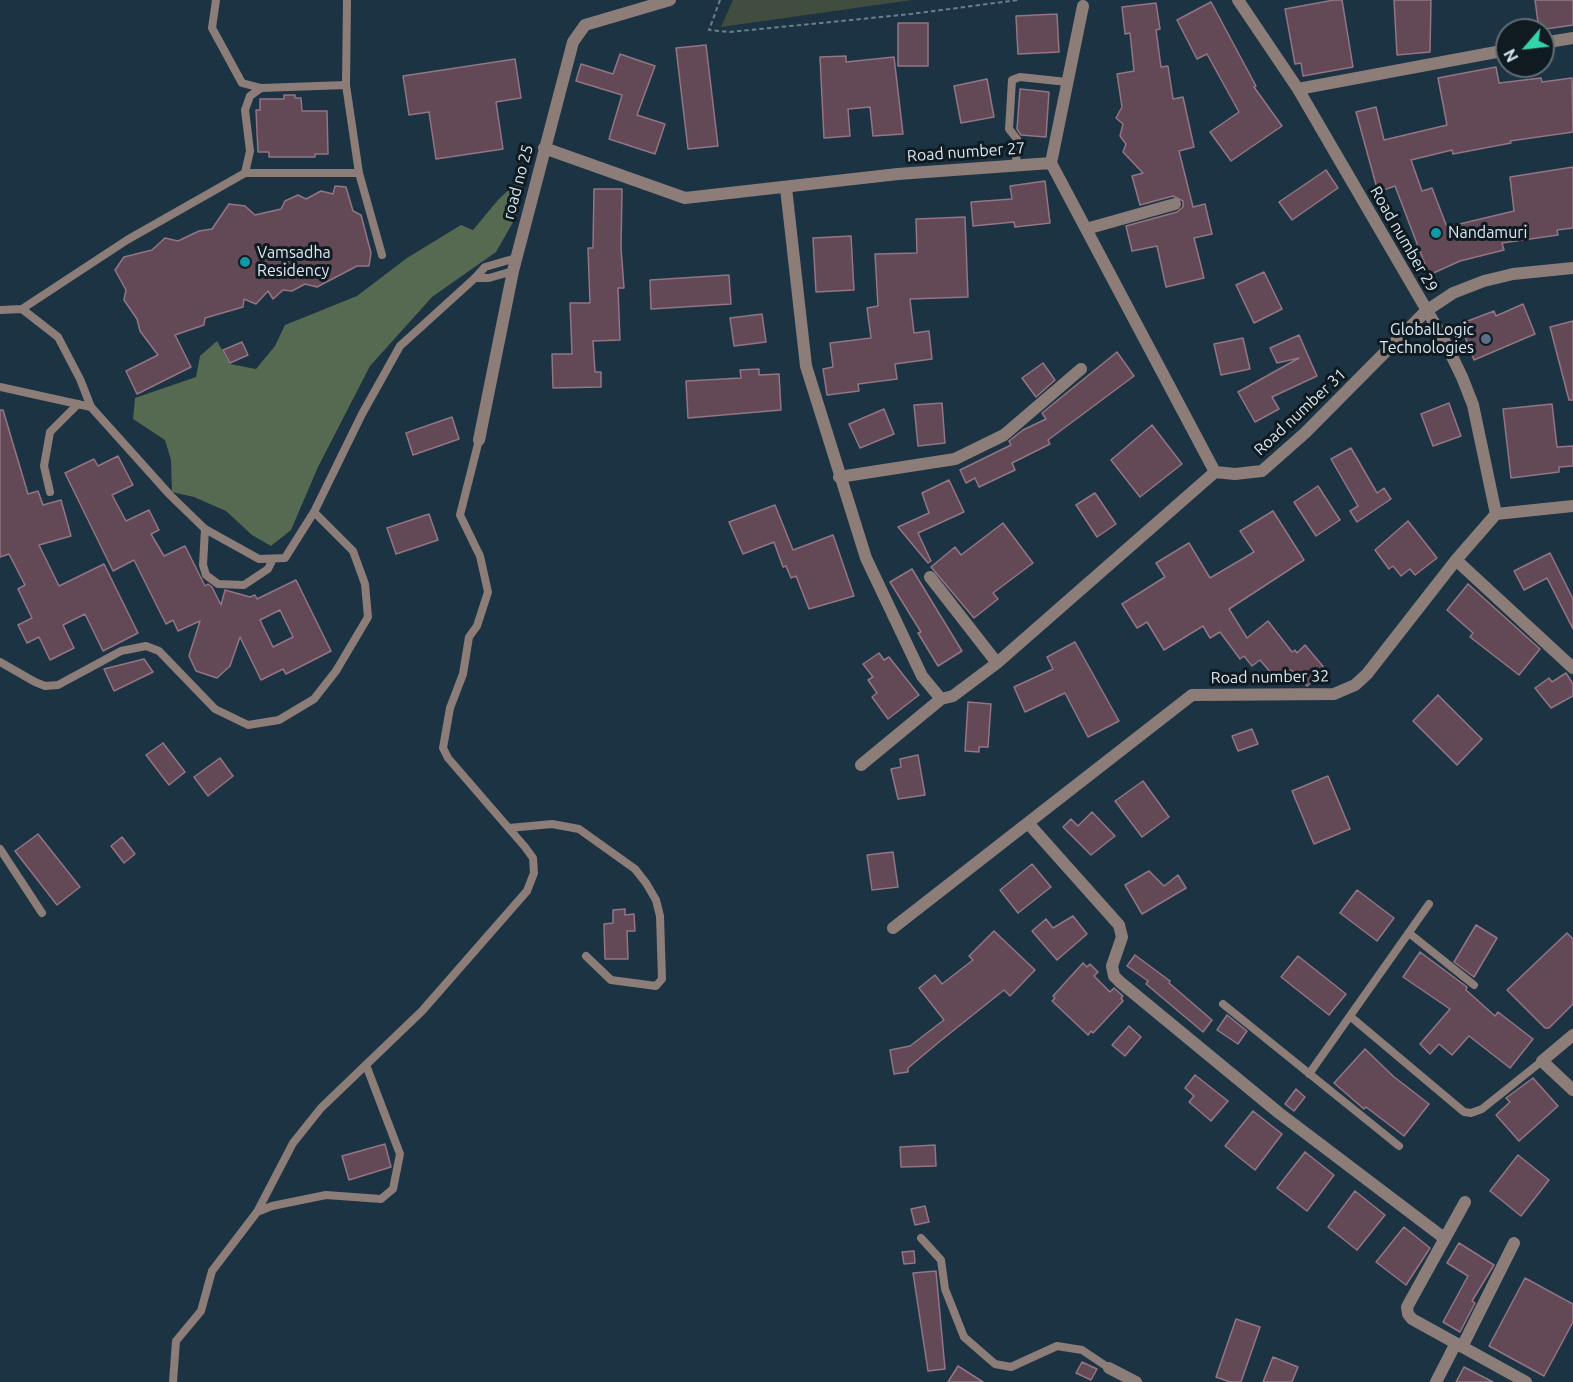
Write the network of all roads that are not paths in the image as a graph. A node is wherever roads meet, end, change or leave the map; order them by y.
1 (216, 0) edge
2 (347, 0) edge
3 (670, 0) edge
4 (1238, 0) edge
5 (1083, 6) dead end
6 (1573, 38) edge
7 (1555, 42) edge
8 (1495, 52) edge
9 (1067, 82) junction
10 (346, 85) junction
11 (261, 88) junction
12 (1298, 89) junction
13 (544, 148) junction
14 (1051, 163) junction
15 (1016, 165) junction
16 (358, 172) junction
17 (245, 173) junction
18 (786, 188) junction
19 (1174, 204) dead end
20 (1086, 229) junction
21 (382, 255) dead end
22 (514, 264) junction
23 (1573, 268) edge
24 (475, 278) junction
25 (22, 309) junction
26 (0, 310) edge
27 (1426, 311) junction
28 (1081, 369) dead end
29 (0, 387) edge
30 (78, 404) junction
31 (91, 407) junction
32 (479, 440) joint
33 (1215, 472) junction
34 (839, 477) junction
35 (50, 492) dead end
36 (1573, 506) edge
37 (314, 512) junction
38 (1496, 514) junction
39 (205, 529) junction
40 (1456, 560) junction
41 (272, 561) junction
42 (930, 577) dead end
43 (0, 662) edge
44 (997, 663) junction
45 (1573, 668) edge
46 (947, 698) junction
47 (861, 765) dead end
48 (1028, 823) junction
49 (509, 828) junction
50 (0, 849) edge
51 (1430, 904) dead end
52 (42, 913) dead end
53 (893, 928) dead end
54 (1409, 933) junction
55 (586, 956) dead end
56 (1474, 985) dead end
57 (1223, 1004) dead end
58 (1351, 1017) junction
59 (1573, 1035) edge
60 (1542, 1061) junction
61 (366, 1065) junction
62 (1309, 1074) junction
63 (1573, 1090) edge
64 (1399, 1146) dead end
65 (1465, 1202) dead end
66 (257, 1212) junction
67 (921, 1238) dead end
68 (1444, 1238) junction
69 (1514, 1243) dead end
70 (1459, 1345) junction
71 (1109, 1368) joint
72 (1119, 1378) edge
73 (173, 1382) edge
74 (1136, 1382) edge
75 (1436, 1382) edge
76 (1526, 1382) edge

1 - 11 lane
2 - 10 lane
3 - 13 street, road no 25
4 - 12 street, Road number 29
5 - 9 street
6 - 7 street
8 - 12 street
9 - 14 street
9 - 15 lane
10 - 11 lane
10 - 16 lane
11 - 17 lane
12 - 27 street, Road number 29
13 - 18 street, Road number 27
13 - 22 street, road no 25
14 - 15 street, Road number 27
14 - 20 street
15 - 18 street, Road number 27
16 - 17 lane
16 - 21 lane
17 - 25 lane
18 - 34 street
19 - 20 street
20 - 33 street
22 - 24 lane
22 - 24 lane
22 - 32 street, road no 25
23 - 27 street, Road number 31
24 - 37 lane
25 - 26 lane
25 - 31 lane
27 - 33 street, Road number 31
27 - 38 street, Road number 29
28 - 34 street
29 - 30 lane
30 - 31 lane
30 - 35 lane
31 - 39 lane
32 - 49 lane
33 - 44 street
34 - 46 street
36 - 38 street
37 - 41 lane
37 - 43 lane
38 - 40 street, Road number 32
39 - 41 lane
39 - 41 lane
40 - 45 street
40 - 48 street, Road number 32
42 - 44 street
44 - 46 street
46 - 47 street
48 - 53 street, Road number 32
48 - 68 street
49 - 55 lane
49 - 61 lane
50 - 52 lane
51 - 54 lane
54 - 56 lane
54 - 58 lane
57 - 62 lane
58 - 60 lane
58 - 62 lane
59 - 60 street
60 - 63 street
61 - 66 lane
61 - 66 lane
62 - 64 lane
65 - 68 street
66 - 73 lane
67 - 71 lane
68 - 70 street
69 - 70 street
70 - 75 street
70 - 76 street
71 - 72 street
72 - 74 street

